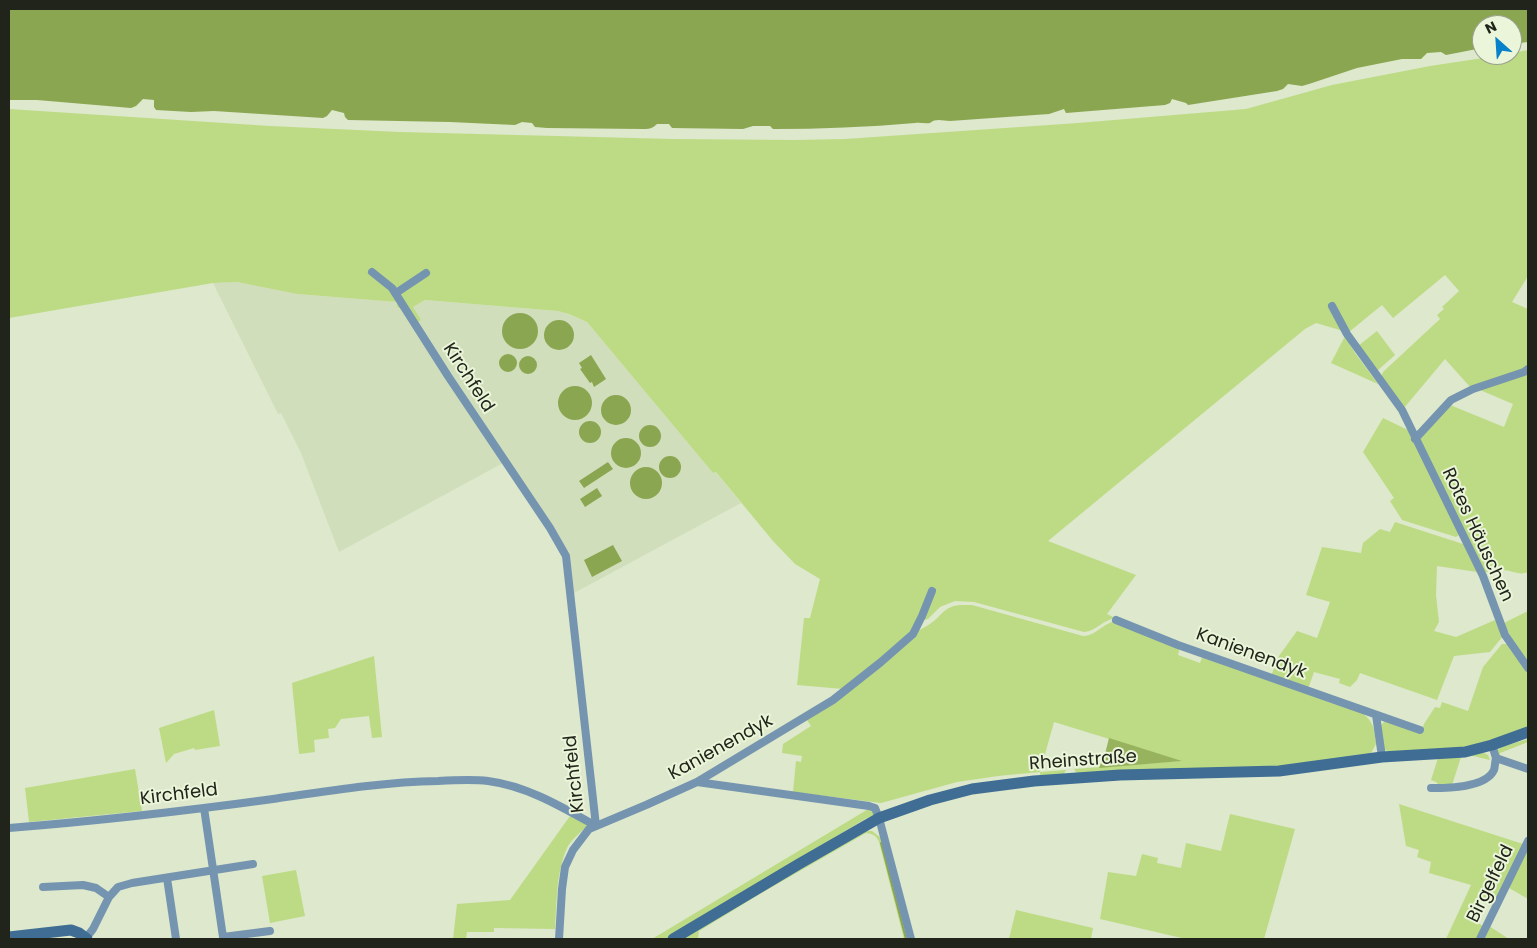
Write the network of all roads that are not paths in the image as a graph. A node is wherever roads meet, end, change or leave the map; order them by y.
1 (372, 272) dead end
2 (426, 273) dead end
3 (396, 293) junction
4 (1332, 306) dead end
5 (1528, 369) edge
6 (1415, 439) junction
7 (932, 591) dead end
8 (1116, 620) dead end
9 (1528, 668) edge
10 (1376, 715) junction
11 (1420, 730) dead end
12 (1528, 732) edge
13 (1492, 746) junction
14 (1382, 757) junction
15 (1496, 758) junction
16 (1528, 769) edge
17 (697, 782) junction
18 (1431, 788) dead end
19 (204, 808) junction
20 (880, 818) junction
21 (596, 826) junction
22 (9, 828) edge
23 (1528, 842) edge
24 (253, 864) dead end
25 (213, 871) junction
26 (167, 878) junction
27 (44, 887) dead end
28 (109, 897) junction
29 (270, 931) dead end
30 (9, 936) edge
31 (223, 938) edge
32 (86, 939) edge
33 (176, 939) edge
34 (559, 939) edge
35 (673, 939) edge
36 (911, 939) edge
37 (1480, 939) edge

1 - 3 street, Kirchfeld
2 - 3 street
3 - 21 street, Kirchfeld
4 - 6 street, Rotes Häuschen
5 - 6 street
6 - 9 street, Rotes Häuschen
7 - 17 street, Kanienendyk
8 - 10 street, Kanienendyk
10 - 11 street, Kanienendyk
10 - 14 street
12 - 13 main road, Rheinstraße
13 - 14 main road, Rheinstraße
13 - 15 street
14 - 20 main road, Rheinstraße
15 - 16 street
15 - 18 street
17 - 20 street
17 - 21 street, Kanienendyk
19 - 21 street, Kirchfeld
19 - 22 street, Kirchfeld
19 - 25 street
20 - 35 main road, Rheinstraße
20 - 36 street
21 - 34 street, Kanienendyk
23 - 37 street, Birgelfeld
24 - 25 street
25 - 26 street
25 - 31 street
26 - 28 street
26 - 33 street
27 - 28 street
28 - 32 street
29 - 31 street
30 - 32 main road

